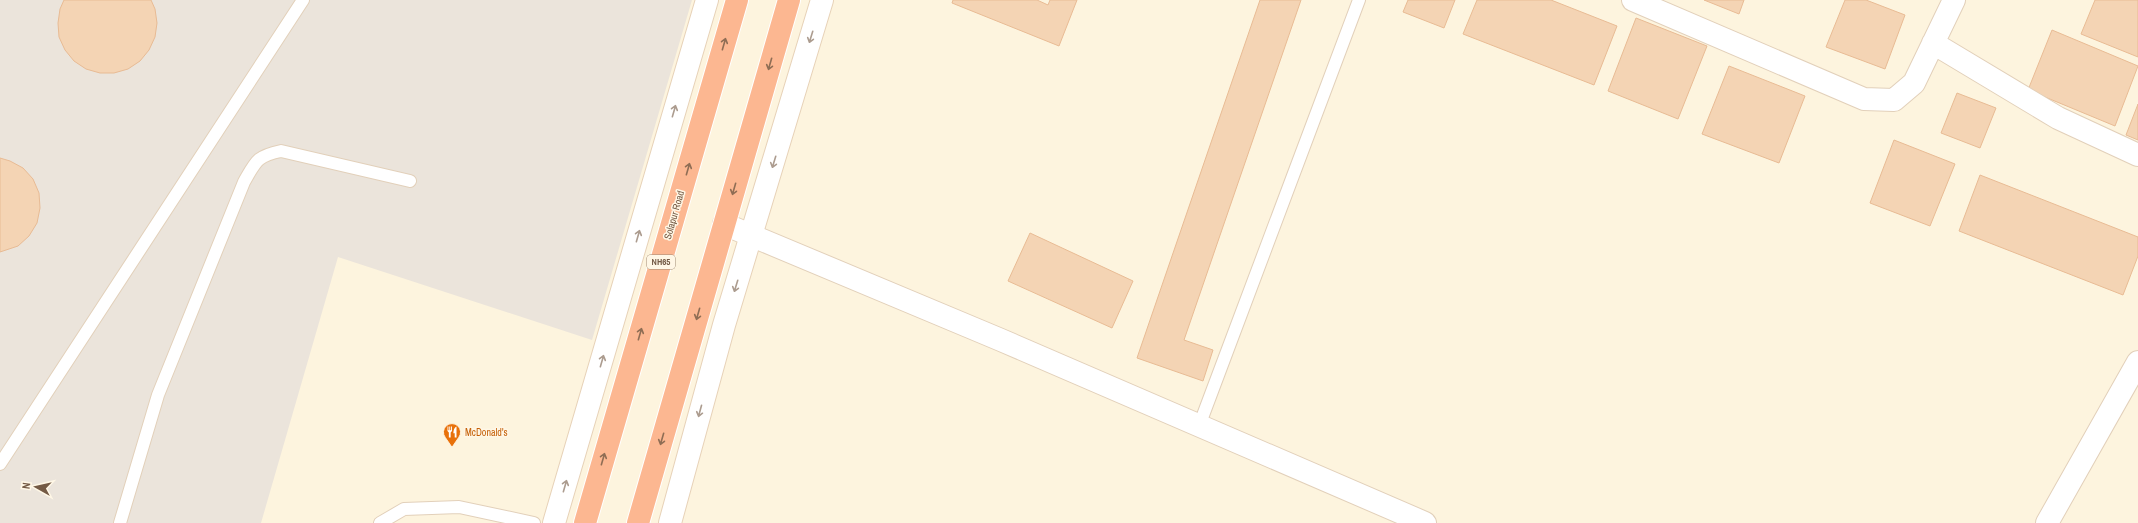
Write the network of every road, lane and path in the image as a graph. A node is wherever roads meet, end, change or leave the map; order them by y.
1 (303, 0) edge
2 (707, 0) edge
3 (737, 0) edge
4 (789, 0) edge
5 (822, 0) edge
6 (1359, 0) edge
7 (1633, 0) edge
8 (1954, 0) edge
9 (1933, 43) junction
10 (2138, 155) edge
11 (410, 181) dead end
12 (724, 224) junction
13 (752, 235) junction
14 (2138, 362) edge
15 (1199, 426) junction
16 (0, 464) edge
17 (120, 523) edge
18 (380, 523) edge
19 (534, 523) edge
20 (554, 523) edge
21 (585, 523) edge
22 (638, 523) edge
23 (670, 523) edge
24 (1425, 523) edge
25 (2047, 523) edge

1 - 16 lane
20 -> 2 street
21 -> 3 highway, Solapur Road / NH65
4 -> 12 highway
5 -> 13 street
6 - 15 lane
7 - 9 street
8 - 9 street
9 - 10 street
11 - 17 lane
12 - 13 street
12 -> 22 highway
13 - 15 street
13 -> 23 street
14 - 25 street
15 - 24 street
18 - 19 lane

